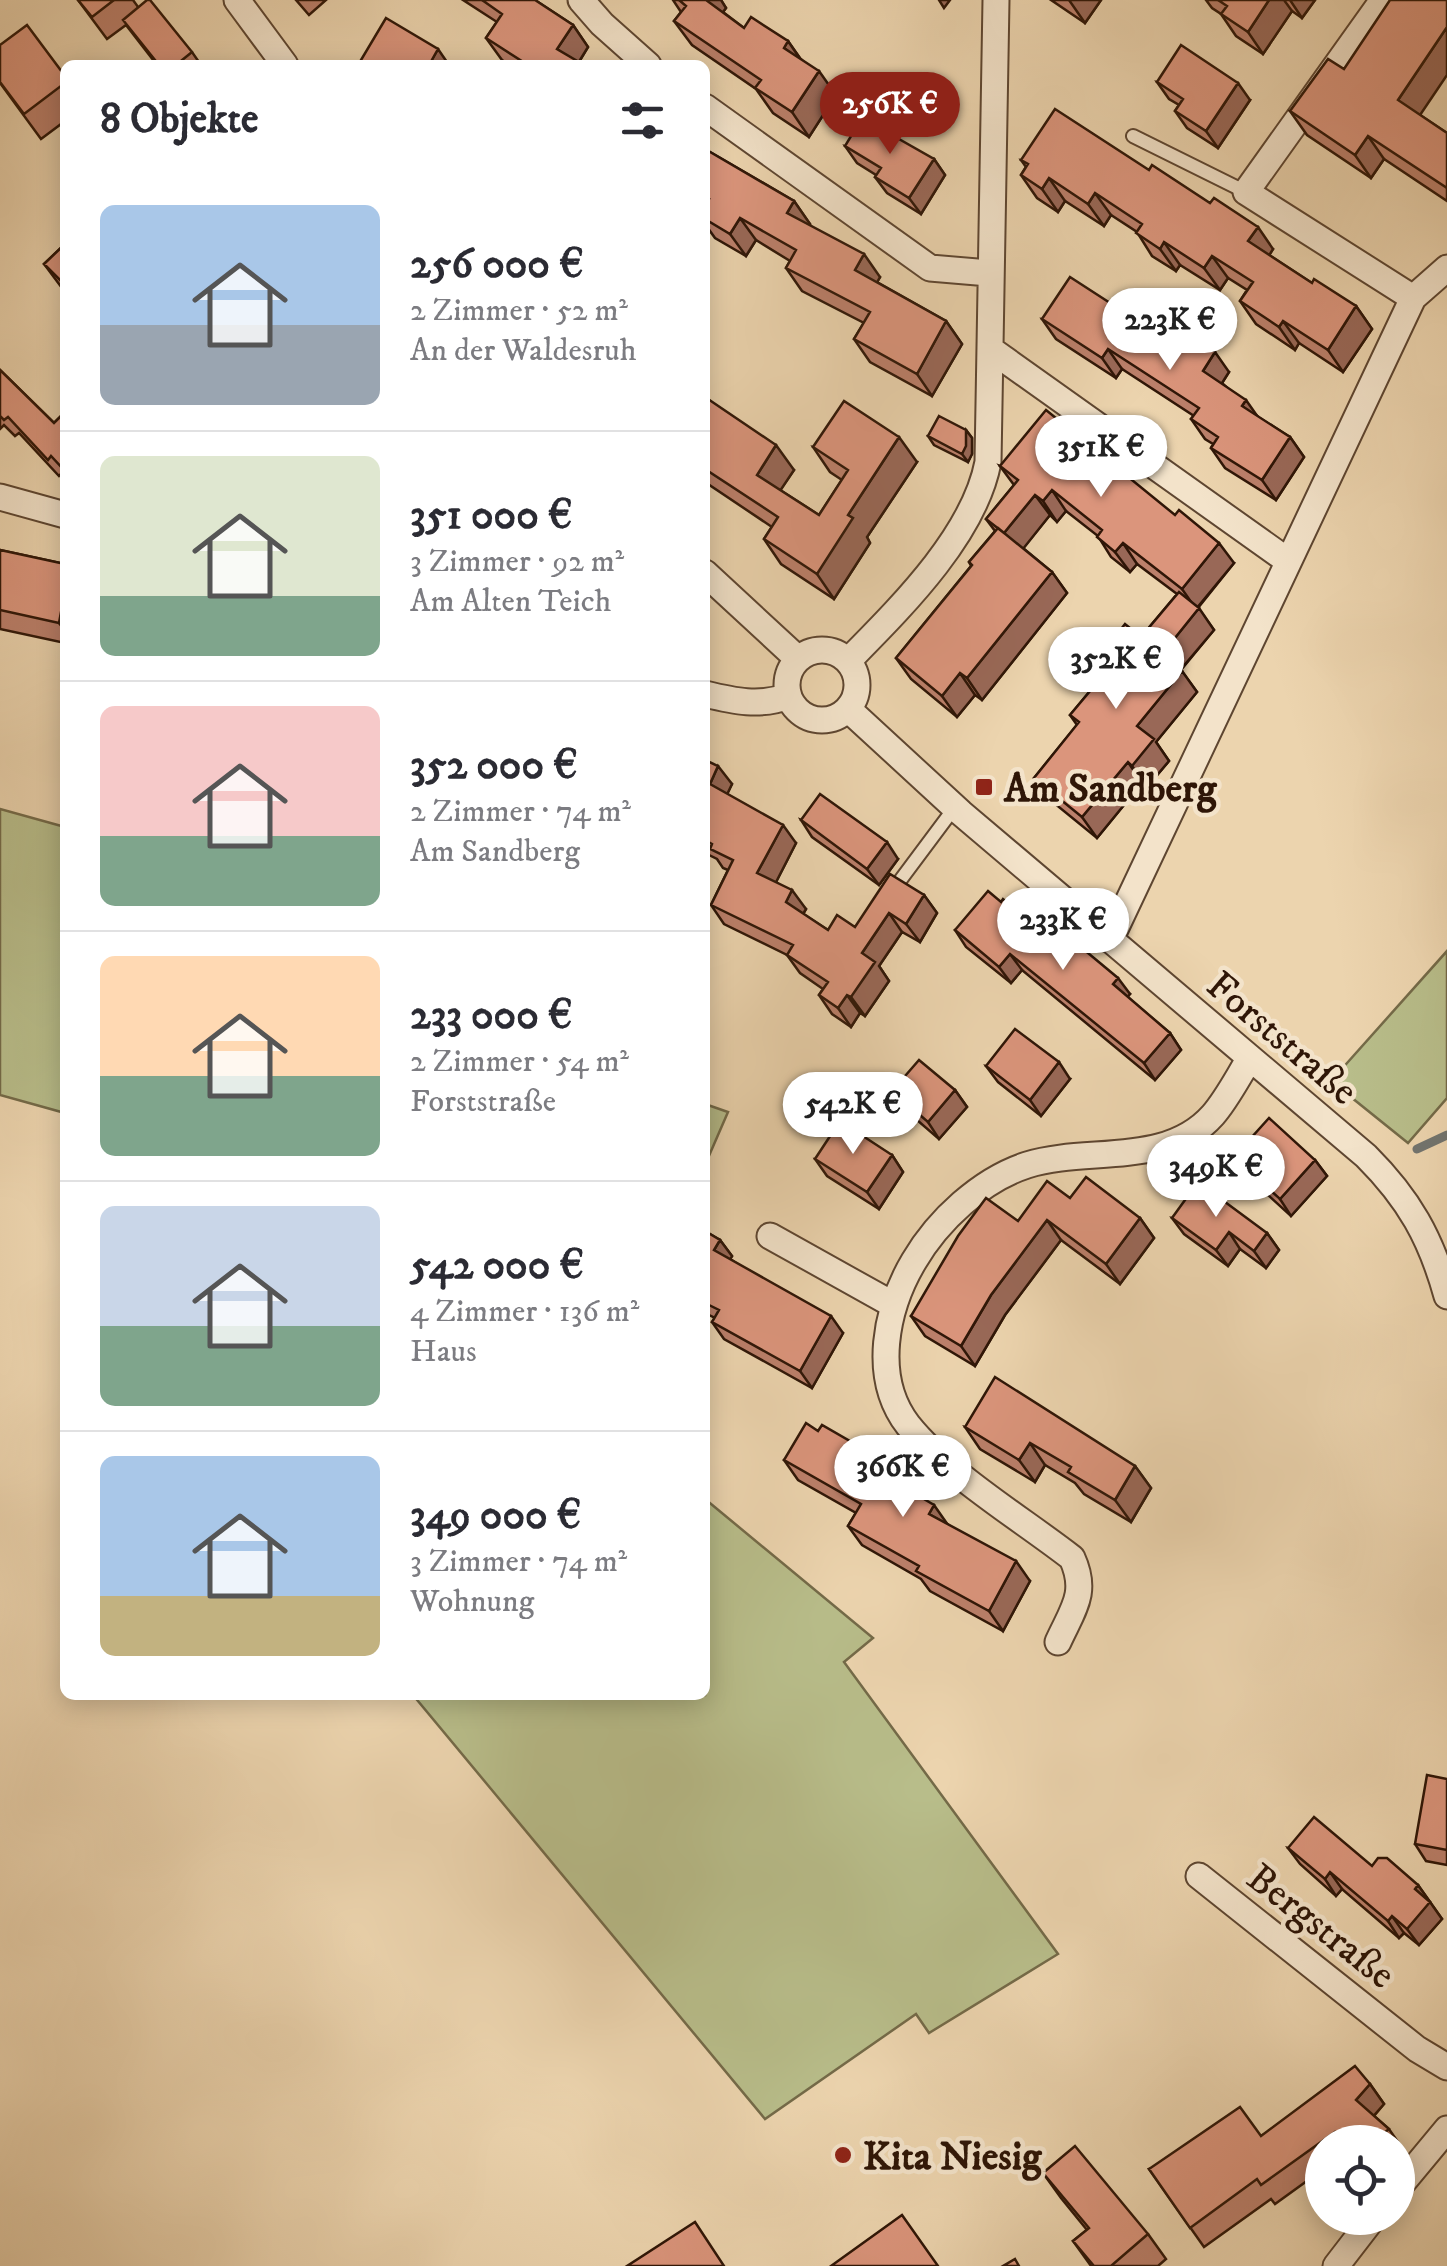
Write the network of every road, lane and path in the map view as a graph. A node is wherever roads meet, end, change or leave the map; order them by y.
1 (237, 0) edge
2 (581, 0) edge
3 (996, 0) edge
4 (1383, 0) edge
5 (281, 60) edge
6 (642, 60) edge
7 (710, 112) edge
8 (1133, 136) dead end
9 (1246, 192) junction
10 (1447, 268) edge
11 (989, 273) junction
12 (1412, 298) junction
13 (990, 349) junction
14 (0, 497) edge
15 (60, 514) edge
16 (1288, 560) junction
17 (710, 578) edge
18 (798, 659) junction
19 (848, 661) junction
20 (710, 695) edge
21 (788, 696) junction
22 (848, 709) junction
23 (955, 807) junction
24 (896, 886) edge
25 (1110, 940) junction
26 (1250, 1058) junction
27 (770, 1236) dead end
28 (1447, 1296) edge
29 (892, 1304) junction
30 (1058, 1642) dead end
31 (1199, 1876) dead end
32 (1447, 2067) edge
33 (1447, 2129) edge
34 (1415, 2168) edge
35 (1361, 2235) edge
36 (1336, 2266) edge

1 - 5 street
2 - 6 street
3 - 11 street
4 - 9 street
7 - 11 street
8 - 9 lane
9 - 12 street
10 - 12 street
11 - 13 street
12 - 16 street
13 - 16 street
13 - 19 street
14 - 15 street
16 - 25 street
17 - 18 street
18 - 19 street
18 - 21 street
19 - 22 street
20 - 21 street
21 - 22 street
22 - 23 street, Forststraße
23 - 24 lane
23 - 25 street, Forststraße
25 - 26 street, Forststraße
26 - 28 street, Forststraße
26 - 29 street
27 - 29 street
29 - 30 street
31 - 32 street, Bergstraße
33 - 34 street
35 - 36 street

